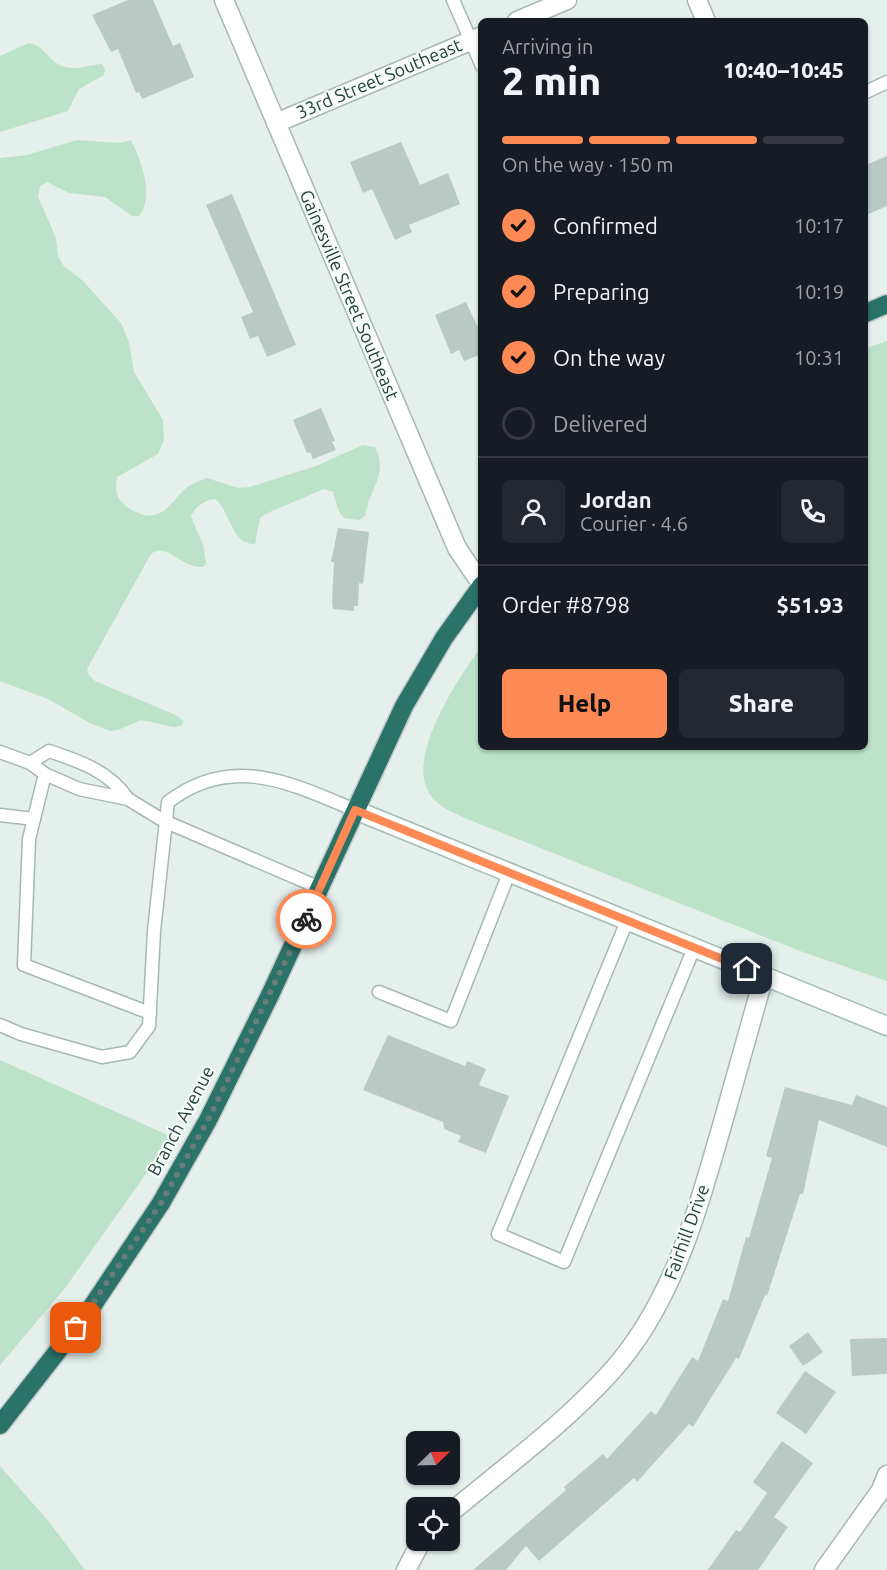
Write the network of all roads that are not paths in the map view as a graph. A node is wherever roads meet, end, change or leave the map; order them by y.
1 (224, 0) edge
2 (453, 0) edge
3 (567, 0) edge
4 (697, 0) edge
5 (524, 18) edge
6 (705, 18) edge
7 (476, 38) edge
8 (887, 82) edge
9 (868, 91) edge
10 (276, 123) junction
11 (887, 304) edge
12 (868, 312) edge
13 (478, 579) edge
14 (478, 591) edge
15 (0, 752) edge
16 (30, 763) junction
17 (45, 774) junction
18 (128, 799) junction
19 (355, 810) junction
20 (0, 815) edge
21 (34, 819) junction
22 (164, 821) junction
23 (509, 873) junction
24 (320, 888) junction
25 (627, 921) junction
26 (694, 948) junction
27 (764, 976) junction
28 (379, 992) dead end
29 (150, 1013) junction
30 (0, 1025) edge
31 (887, 1026) edge
32 (0, 1425) edge
33 (887, 1474) edge
34 (460, 1505) edge
35 (416, 1551) edge
36 (406, 1570) edge
37 (824, 1570) edge

1 - 10 street, Gainesville Street Southeast
2 - 7 lane
3 - 5 street
4 - 6 street
7 - 10 street, 33rd Street Southeast
8 - 9 lane
10 - 13 street, Gainesville Street Southeast
11 - 12 highway
14 - 19 highway, Branch Avenue
15 - 16 lane
16 - 17 lane
16 - 18 lane
17 - 18 lane
17 - 21 lane
18 - 22 lane
19 - 22 lane
19 - 23 street
19 - 24 highway, Branch Avenue
20 - 21 lane
21 - 29 lane
22 - 24 lane
22 - 29 lane
23 - 25 street
23 - 28 lane
24 - 32 highway, Branch Avenue
25 - 26 street
25 - 26 lane
26 - 27 street
27 - 31 street
27 - 34 street, Fairhill Drive
29 - 30 lane
33 - 37 street
35 - 36 street

